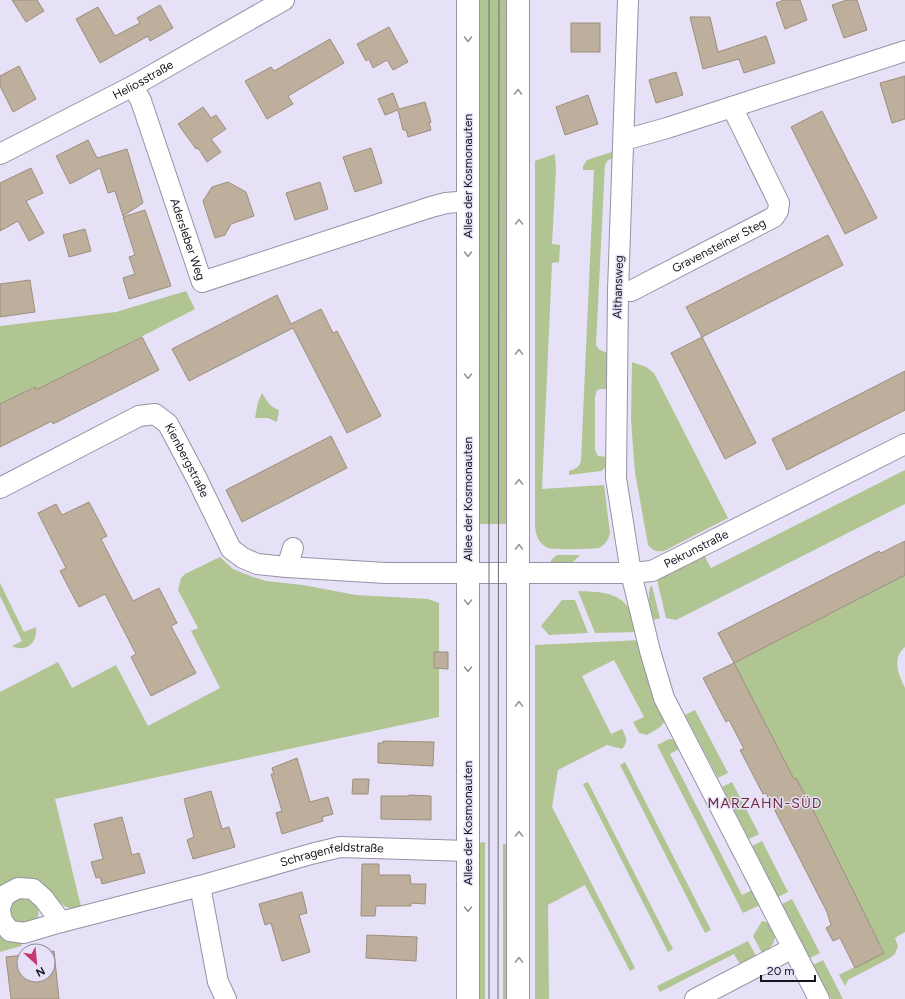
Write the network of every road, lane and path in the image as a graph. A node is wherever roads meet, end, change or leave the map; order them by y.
1 (284, 0) edge
2 (468, 0) edge
3 (518, 0) edge
4 (628, 0) edge
5 (905, 51) edge
6 (133, 86) junction
7 (732, 107) junction
8 (624, 140) junction
9 (0, 154) edge
10 (469, 201) junction
11 (618, 291) junction
12 (905, 444) edge
13 (0, 488) edge
14 (293, 548) dead end
15 (287, 567) junction
16 (468, 573) junction
17 (519, 573) junction
18 (631, 573) junction
19 (468, 851) junction
20 (200, 886) junction
21 (0, 908) edge
22 (61, 922) junction
23 (793, 948) junction
24 (226, 999) edge
25 (468, 999) edge
26 (518, 999) edge
27 (695, 999) edge
28 (819, 999) edge

1 - 6 street, Heliosstraße
2 -> 10 main road, Allee der Kosmonauten
17 -> 3 main road
4 - 8 street, Althansweg
5 - 7 street
6 - 9 street, Heliosstraße
6 - 10 street, Adersleber Weg
7 - 8 street
7 - 11 street, Gravensteiner Steg
8 - 11 street, Althansweg
10 -> 16 main road, Allee der Kosmonauten
11 - 18 street, Althansweg
12 - 18 street, Pekrunstraße
13 - 15 street, Kienbergstraße
14 - 15 street
15 - 16 street, Kienbergstraße
16 - 17 street, Pekrunstraße
16 -> 19 main road, Allee der Kosmonauten
17 - 18 street, Pekrunstraße
26 -> 17 main road
18 - 23 street
19 - 20 street, Schragenfeldstraße
19 -> 25 main road, Allee der Kosmonauten
20 - 22 street, Schragenfeldstraße
20 - 24 street
21 - 22 street, Schragenfeldstraße
21 - 22 street, Schragenfeldstraße
23 - 27 street
23 - 28 street

